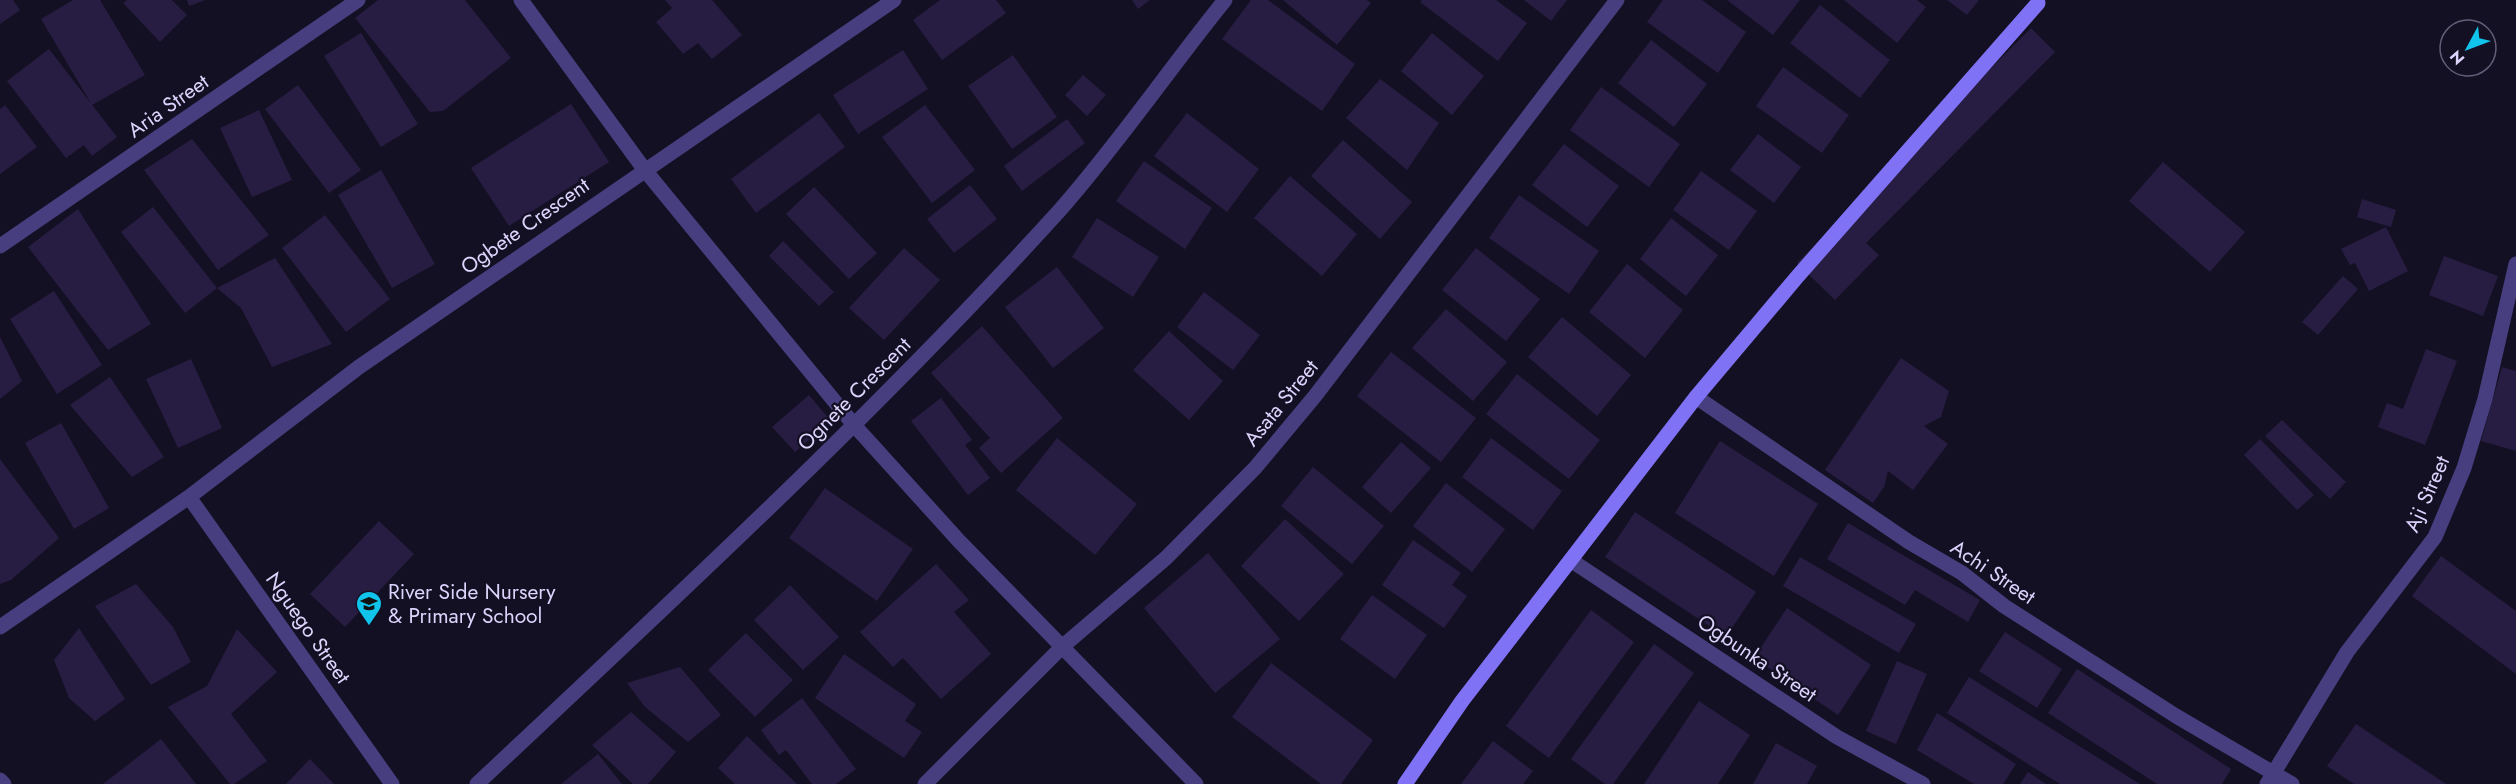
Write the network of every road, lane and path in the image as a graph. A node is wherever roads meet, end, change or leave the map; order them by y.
1 (358, 0) edge
2 (521, 0) edge
3 (894, 0) edge
4 (1225, 0) edge
5 (1617, 0) edge
6 (2038, 3) dead end
7 (644, 170) junction
8 (0, 246) edge
9 (2516, 264) edge
10 (1696, 397) junction
11 (854, 425) junction
12 (189, 497) junction
13 (1572, 561) junction
14 (0, 627) edge
15 (1063, 646) junction
16 (2270, 778) edge
17 (0, 780) edge
18 (4, 784) edge
19 (392, 784) edge
20 (477, 784) edge
21 (925, 784) edge
22 (1196, 784) edge
23 (1405, 784) edge
24 (1923, 784) edge
25 (2292, 784) edge

1 - 8 street, Aria Street
2 - 7 street
3 - 7 street, Ogbete Crescent
4 - 11 street, Ognete Crescent
5 - 15 street, Asata Street
6 - 10 street
7 - 11 street
7 - 12 street, Ogbete Crescent
9 - 16 street, Aji Street
10 - 13 street
10 - 16 street, Achi Street
11 - 15 street
11 - 20 street, Ognete Crescent
12 - 14 street, Ogbete Crescent
12 - 19 street, Nguego Street
13 - 23 street
13 - 24 street, Ogbunka Street
15 - 21 street, Asata Street
15 - 22 street
16 - 25 street, Achi Street
17 - 18 street

